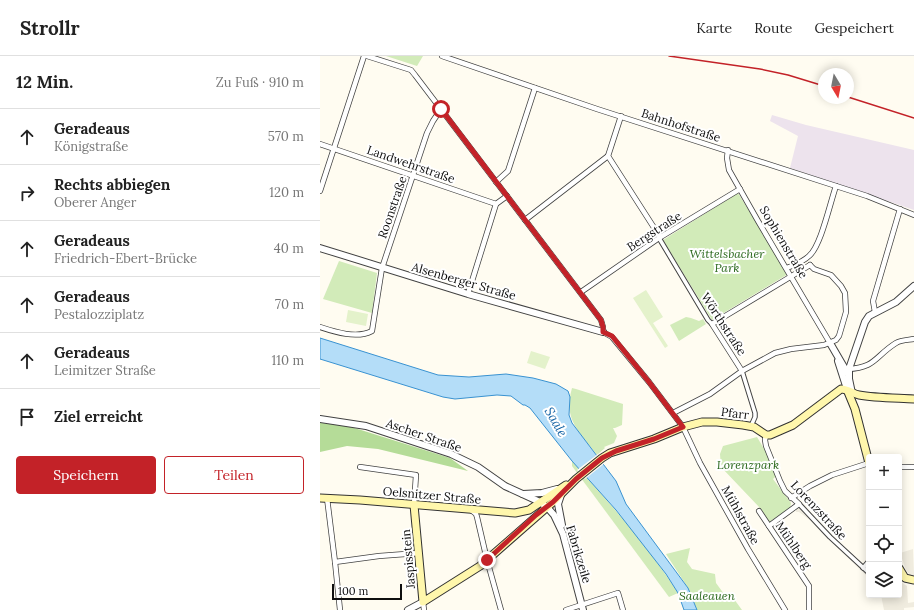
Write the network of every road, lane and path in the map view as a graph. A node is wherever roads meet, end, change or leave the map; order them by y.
1 (366, 56) edge
2 (442, 56) edge
3 (374, 57) edge
4 (535, 88) junction
5 (441, 109) junction
6 (621, 116) junction
7 (320, 144) edge
8 (334, 148) junction
9 (728, 150) junction
10 (608, 156) junction
11 (414, 175) junction
12 (496, 182) junction
13 (836, 186) junction
14 (740, 189) junction
15 (320, 192) edge
16 (507, 196) junction
17 (496, 204) junction
18 (900, 209) junction
19 (914, 216) edge
20 (525, 220) junction
21 (660, 237) junction
22 (320, 248) edge
23 (808, 257) junction
24 (810, 265) junction
25 (382, 268) junction
26 (787, 268) junction
27 (791, 276) junction
28 (914, 286) edge
29 (580, 292) junction
30 (468, 294) junction
31 (876, 312) junction
32 (712, 324) junction
33 (320, 327) edge
34 (603, 332) junction
35 (914, 339) edge
36 (830, 343) junction
37 (839, 365) junction
38 (847, 369) junction
39 (742, 370) junction
40 (846, 379) junction
41 (840, 390) junction
42 (850, 392) junction
43 (866, 396) junction
44 (914, 399) edge
45 (821, 404) junction
46 (855, 409) junction
47 (673, 414) junction
48 (320, 419) edge
49 (751, 426) junction
50 (683, 427) junction
51 (766, 435) junction
52 (867, 454) edge
53 (866, 464) edge
54 (360, 467) dead end
55 (902, 467) edge
56 (914, 467) edge
57 (563, 490) junction
58 (514, 491) junction
59 (323, 498) edge
60 (791, 498) junction
61 (540, 502) junction
62 (799, 504) junction
63 (414, 505) junction
64 (547, 507) junction
65 (470, 510) junction
66 (759, 511) dead end
67 (769, 526) junction
68 (567, 546) junction
69 (419, 553) junction
70 (487, 560) junction
71 (336, 562) junction
72 (868, 562) edge
73 (863, 568) junction
74 (866, 570) edge
75 (902, 573) edge
76 (914, 580) edge
77 (423, 602) junction
78 (583, 608) edge
79 (340, 610) edge
80 (408, 610) edge
81 (424, 610) edge
82 (501, 610) edge
83 (566, 610) edge
84 (623, 610) edge
85 (785, 610) edge
86 (809, 610) edge

1 - 3 street
1 - 8 street
2 - 4 street, Bahnhofstraße
3 - 5 street
4 - 6 street, Bahnhofstraße
4 - 12 street
5 - 11 street, Roonstraße
5 - 12 street
6 - 9 street, Bahnhofstraße
6 - 10 street
7 - 8 street, Landwehrstraße
8 - 11 street, Landwehrstraße
8 - 15 street
9 - 13 street, Bahnhofstraße
9 - 14 street, Sophienstraße
10 - 20 street
10 - 21 street
11 - 17 street, Landwehrstraße
11 - 25 street, Roonstraße
12 - 16 street
13 - 18 street, Bahnhofstraße
13 - 23 street
14 - 21 street, Bergstraße
14 - 26 street, Sophienstraße
16 - 17 street
16 - 20 street
17 - 30 street
18 - 19 street, Bahnhofstraße
18 - 31 street
20 - 29 street
21 - 29 street, Bergstraße
21 - 32 street, Wörthstraße
22 - 25 street, Alsenberger Straße
23 - 24 street
23 - 26 street
24 - 27 street
24 - 36 street
25 - 30 street, Alsenberger Straße
25 - 33 street, Roonstraße
26 - 27 street, Sophienstraße
27 - 32 street
27 - 36 street, Sophienstraße
28 - 31 street
29 - 34 street
30 - 34 street, Alsenberger Straße
31 - 38 street
32 - 39 street, Wörthstraße
34 - 47 street, Mühlstraße
35 - 38 street
36 - 37 street, Sophienstraße
36 - 38 street, Sophienstraße
36 - 39 street
37 - 38 street
37 - 40 street, Sophienstraße
38 - 40 street
39 - 47 street
39 - 49 street, Wörthstraße
40 - 41 street
40 - 42 street, Sophienstraße
41 - 42 main road
41 - 45 main road
42 - 43 main road
42 - 45 main road
42 - 46 main road, Sophienstraße
43 - 44 main road
43 - 46 main road
45 - 51 main road
46 - 52 main road, Sophienstraße
47 - 50 street, Mühlstraße
48 - 58 street, Ascher Straße
49 - 50 main road, Pfarr
49 - 51 main road, Pfarr
50 - 57 main road, Pfarr
50 - 85 street, Mühlstraße
51 - 60 street, Lorenzstraße
53 - 60 street
54 - 63 street
55 - 56 street
57 - 58 street, Ascher Straße
57 - 61 main road, Oelsnitzer Straße
57 - 64 main road
57 - 68 street
58 - 61 street, Ascher Straße
59 - 63 main road, Oelsnitzer Straße
59 - 71 street
60 - 62 street, Lorenzstraße
61 - 64 street, Fabrikzeile
61 - 65 main road, Oelsnitzer Straße
62 - 67 street
62 - 73 street, Lorenzstraße
63 - 65 main road, Oelsnitzer Straße
63 - 69 main road, Jaspisstein
64 - 68 street, Fabrikzeile
64 - 70 main road
65 - 70 street
66 - 67 street, Mühlberg
67 - 86 street, Mühlberg
68 - 78 street, Fabrikzeile
69 - 71 street
69 - 77 main road, Jaspisstein
70 - 77 main road
70 - 82 street
71 - 79 street
72 - 73 street
73 - 74 street, Lorenzstraße
75 - 76 main road
77 - 80 street
77 - 81 street, Jaspisstein
78 - 83 street
78 - 84 street

